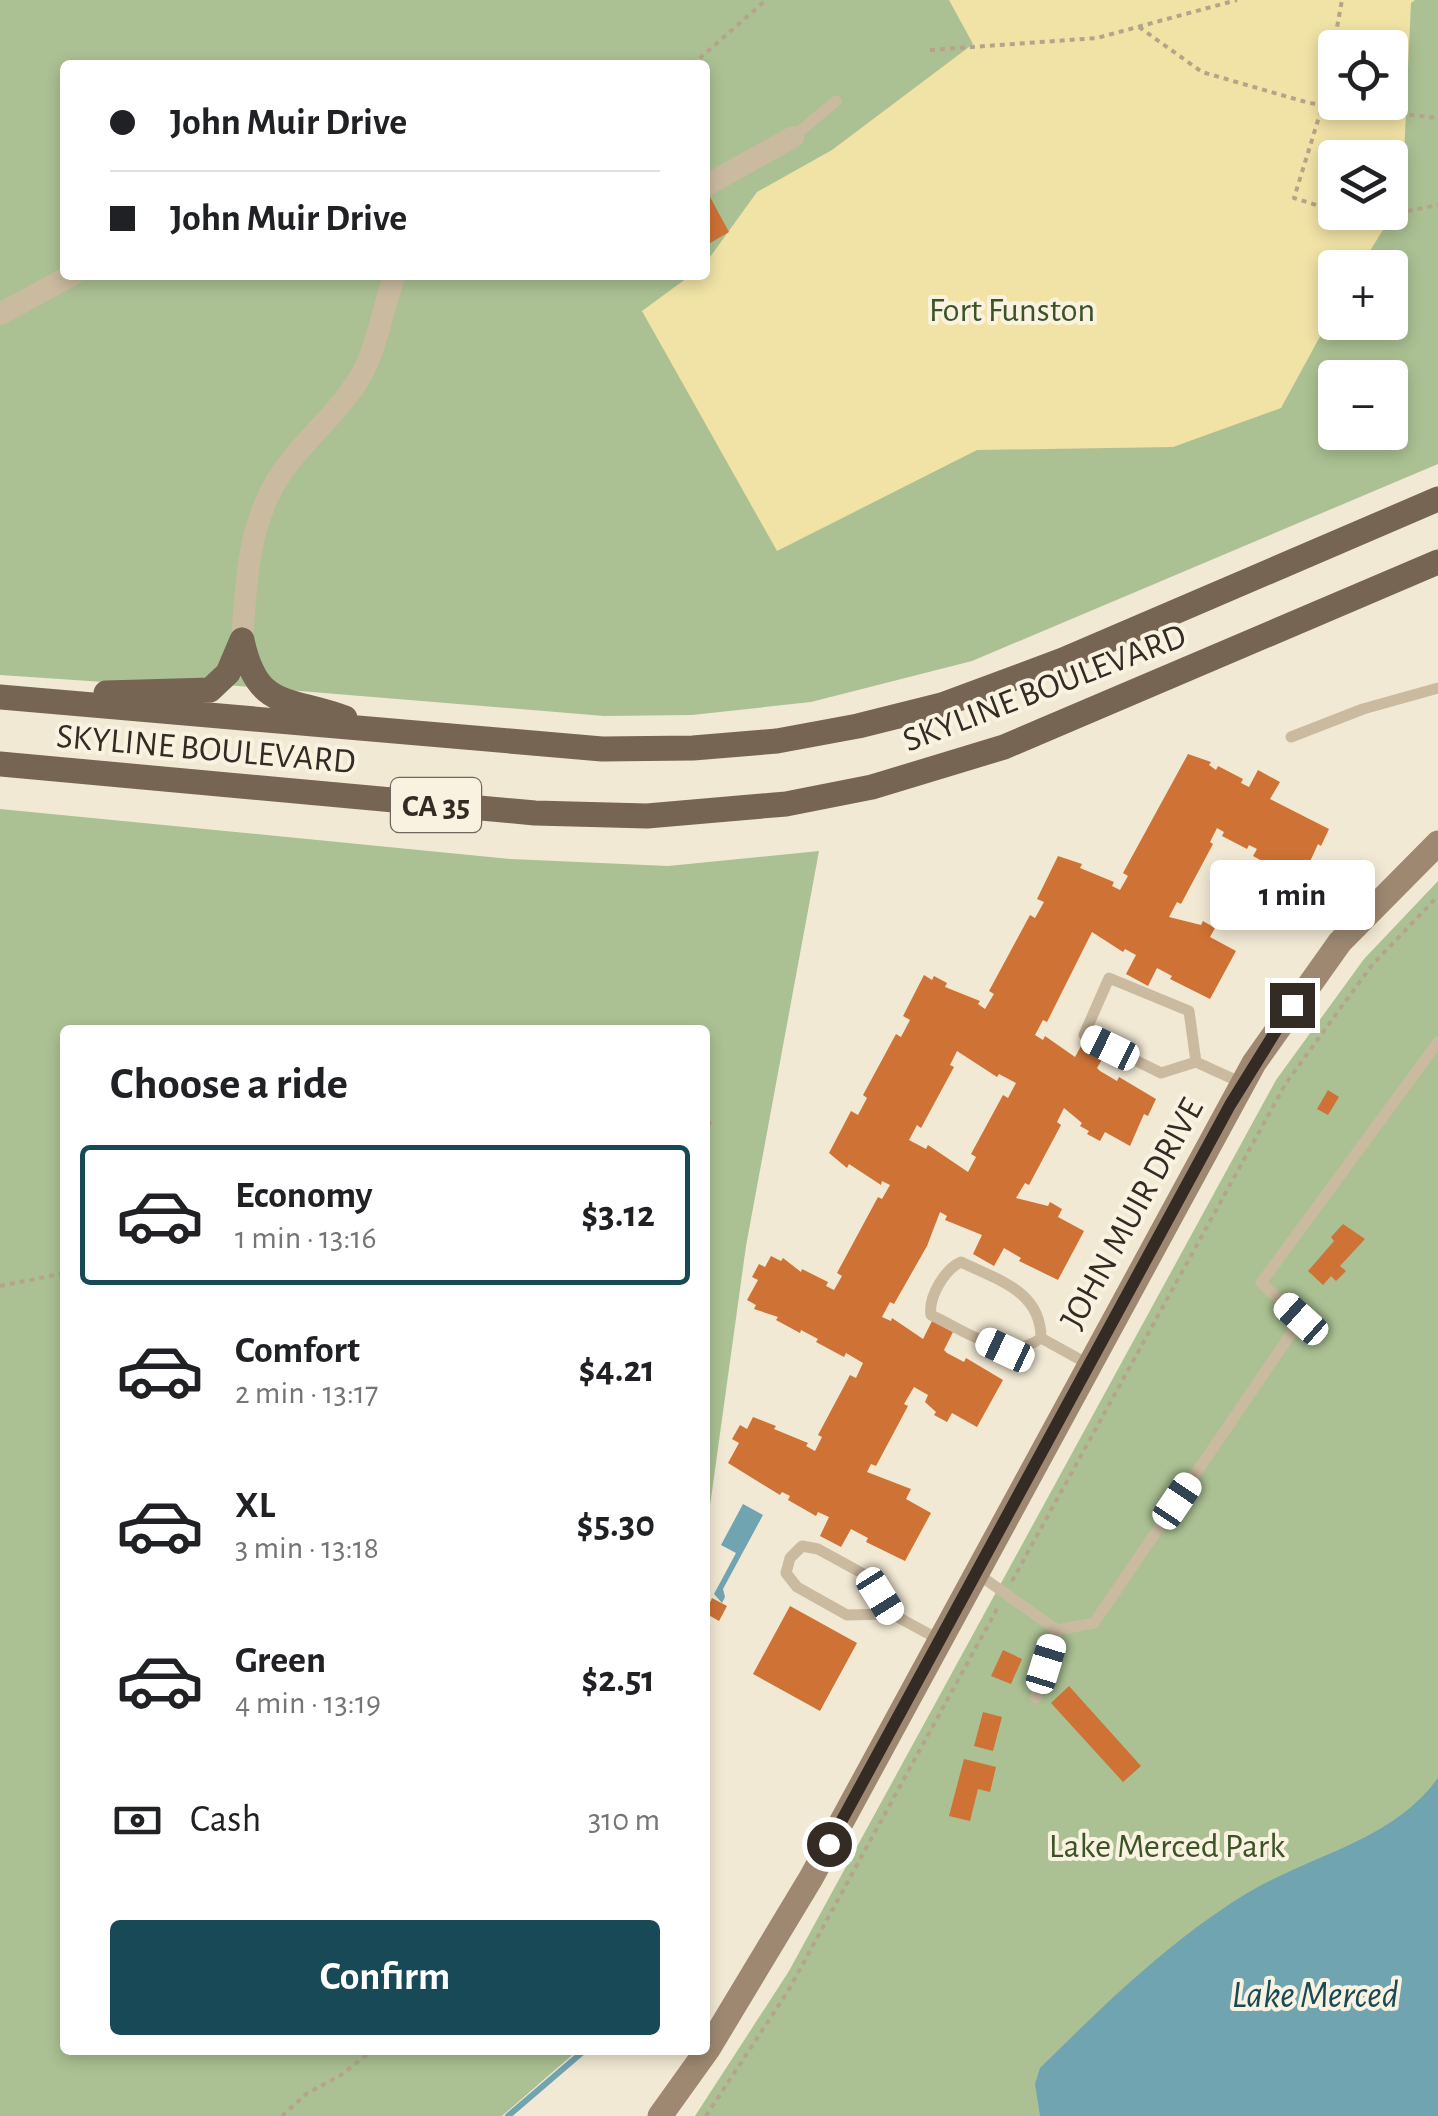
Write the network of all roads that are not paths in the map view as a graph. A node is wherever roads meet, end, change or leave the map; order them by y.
1 (836, 100) dead end
2 (793, 137) joint
3 (710, 183) edge
4 (63, 280) edge
5 (393, 280) edge
6 (0, 314) edge
7 (1438, 499) edge
8 (1438, 562) edge
9 (242, 640) junction
10 (1438, 688) edge
11 (3, 698) edge
12 (378, 731) junction
13 (1291, 737) dead end
14 (0, 764) edge
15 (1438, 842) edge
16 (1438, 1042) edge
17 (1196, 1062) junction
18 (1242, 1083) junction
19 (1040, 1338) junction
20 (1088, 1364) junction
21 (975, 1572) junction
22 (892, 1614) junction
23 (1056, 1630) junction
24 (938, 1639) junction
25 (1036, 1698) dead end
26 (710, 2046) edge
27 (704, 2055) edge
28 (660, 2116) edge

1 - 2 lane
2 - 3 street
4 - 6 street
5 - 9 street
7 - 12 main road, SKYLINE BOULEVARD / CA 35
8 - 14 main road, SKYLINE BOULEVARD / CA 35
9 - 11 main road
9 - 12 main road
10 - 13 lane
11 - 12 main road, SKYLINE BOULEVARD / CA 35
15 - 18 street, JOHN MUIR DRIVE
16 - 23 lane
17 - 17 lane
17 - 18 lane
18 - 20 street, JOHN MUIR DRIVE
19 - 19 lane
19 - 20 lane
20 - 21 street, JOHN MUIR DRIVE
21 - 23 lane
21 - 24 street, JOHN MUIR DRIVE
22 - 22 lane
22 - 24 lane
23 - 25 lane
24 - 26 street, JOHN MUIR DRIVE
27 - 28 street, JOHN MUIR DRIVE

